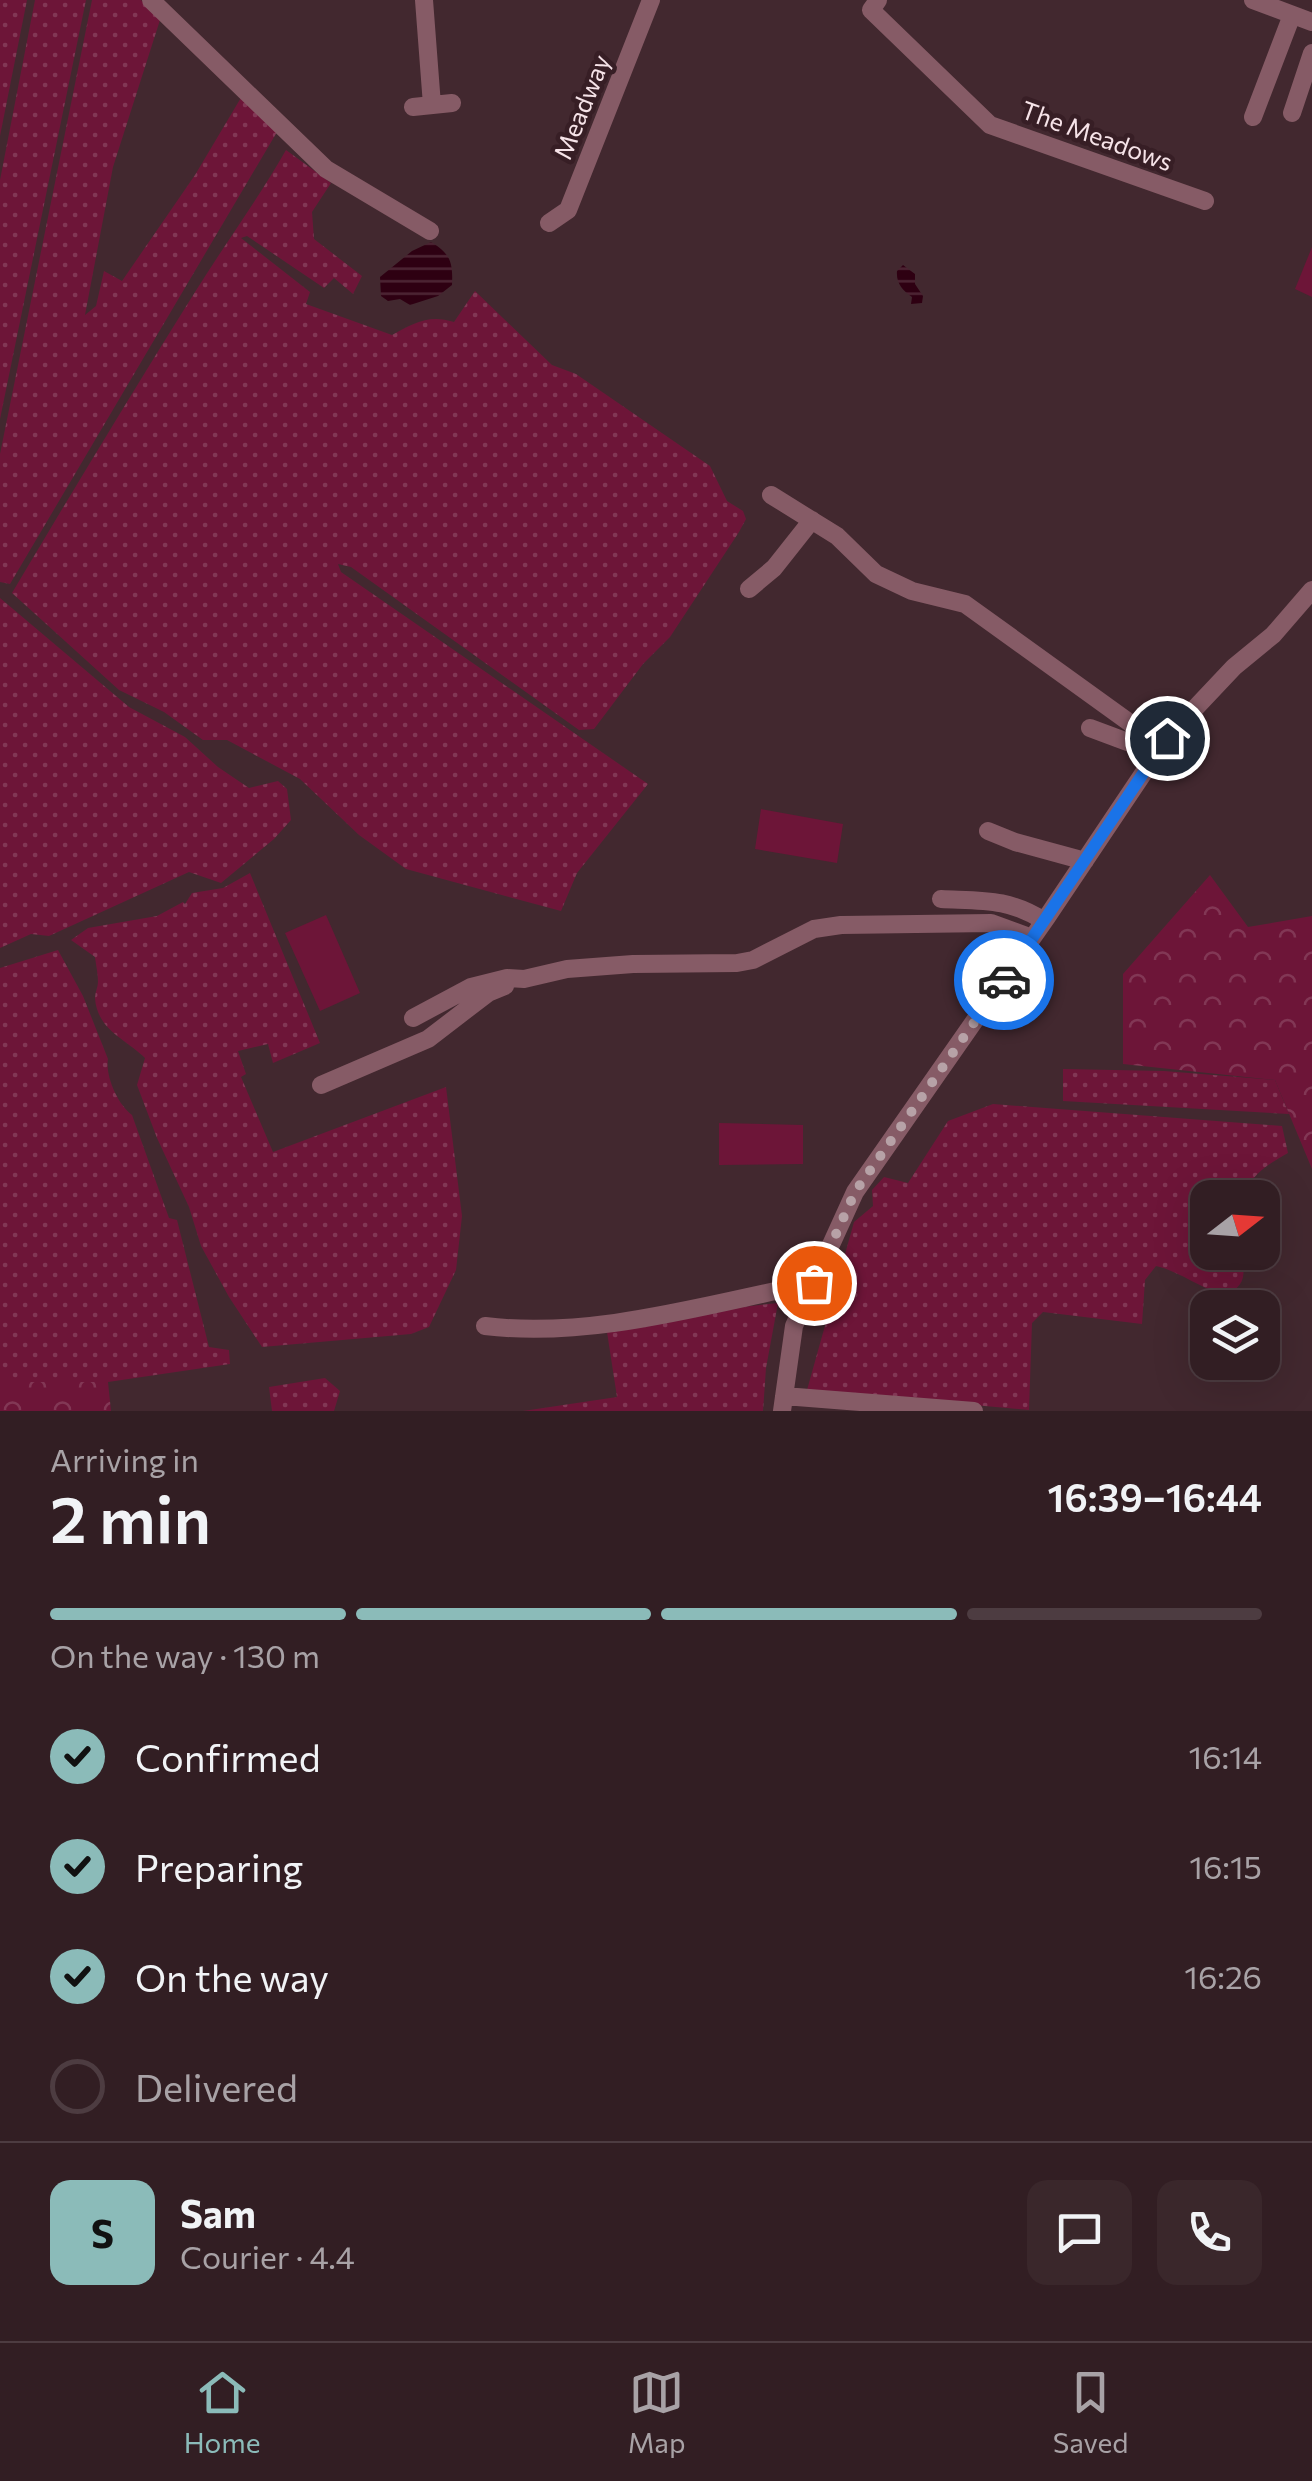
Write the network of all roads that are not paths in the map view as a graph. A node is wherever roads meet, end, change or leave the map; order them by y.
1 (151, 0) edge
2 (424, 0) edge
3 (651, 0) edge
4 (878, 0) edge
5 (1253, 0) edge
6 (1292, 15) junction
7 (1312, 22) edge
8 (1312, 53) edge
9 (452, 103) dead end
10 (1292, 113) dead end
11 (1253, 117) dead end
12 (1190, 174) dead end
13 (1185, 194) junction
14 (1205, 201) dead end
15 (548, 224) dead end
16 (430, 231) dead end
17 (770, 495) dead end
18 (812, 520) junction
19 (749, 588) dead end
20 (1312, 590) edge
21 (1090, 728) dead end
22 (1160, 749) junction
23 (988, 831) dead end
24 (1085, 861) junction
25 (941, 898) dead end
26 (1046, 919) junction
27 (1032, 938) junction
28 (524, 979) junction
29 (413, 1018) dead end
30 (321, 1085) dead end
31 (814, 1283) junction
32 (485, 1326) dead end
33 (783, 1404) edge
34 (974, 1411) edge

1 - 16 street
2 - 9 street
3 - 15 street, Meadway
4 - 13 street, The Meadows
5 - 6 street
6 - 7 street
6 - 11 street
8 - 10 street
12 - 13 street, The Meadows
13 - 14 street, The Meadows
17 - 18 street
18 - 19 street
18 - 22 street
20 - 22 street
21 - 22 street
22 - 24 street
23 - 24 street
24 - 26 street
25 - 26 street
26 - 27 street
27 - 28 street
27 - 31 street
28 - 29 street
28 - 30 street
31 - 32 street
31 - 33 street
33 - 34 street

